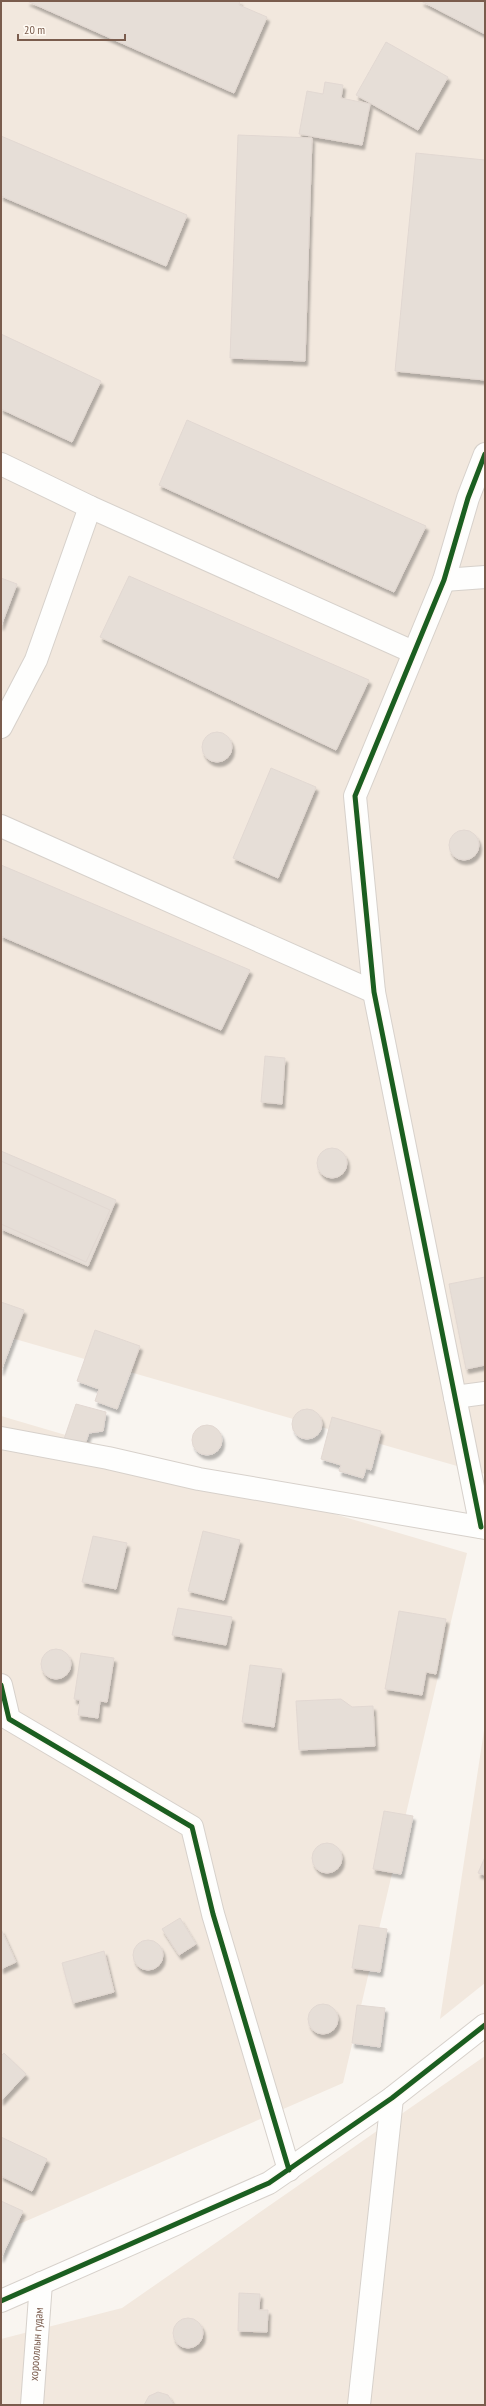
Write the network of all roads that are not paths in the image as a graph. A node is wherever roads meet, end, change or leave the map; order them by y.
1 (485, 454) edge
2 (1, 464) edge
3 (90, 508) junction
4 (485, 577) edge
5 (444, 580) junction
6 (413, 652) junction
7 (1, 727) edge
8 (1, 826) edge
9 (374, 992) junction
10 (485, 1393) edge
11 (455, 1397) junction
12 (1, 1438) edge
13 (483, 1528) edge
14 (1, 1685) edge
15 (485, 2024) edge
16 (392, 2098) junction
17 (289, 2170) junction
18 (41, 2283) junction
19 (1, 2301) edge
20 (32, 2405) edge
21 (359, 2405) edge

1 - 5 street
2 - 3 street
3 - 6 street
3 - 7 street
4 - 5 street
5 - 6 street
6 - 9 street
8 - 9 street
9 - 11 street
10 - 11 street
11 - 13 street
12 - 13 street
14 - 17 street
15 - 16 street
16 - 17 street
16 - 21 street
17 - 18 street
18 - 19 street
18 - 20 street, хорооллын гудам

